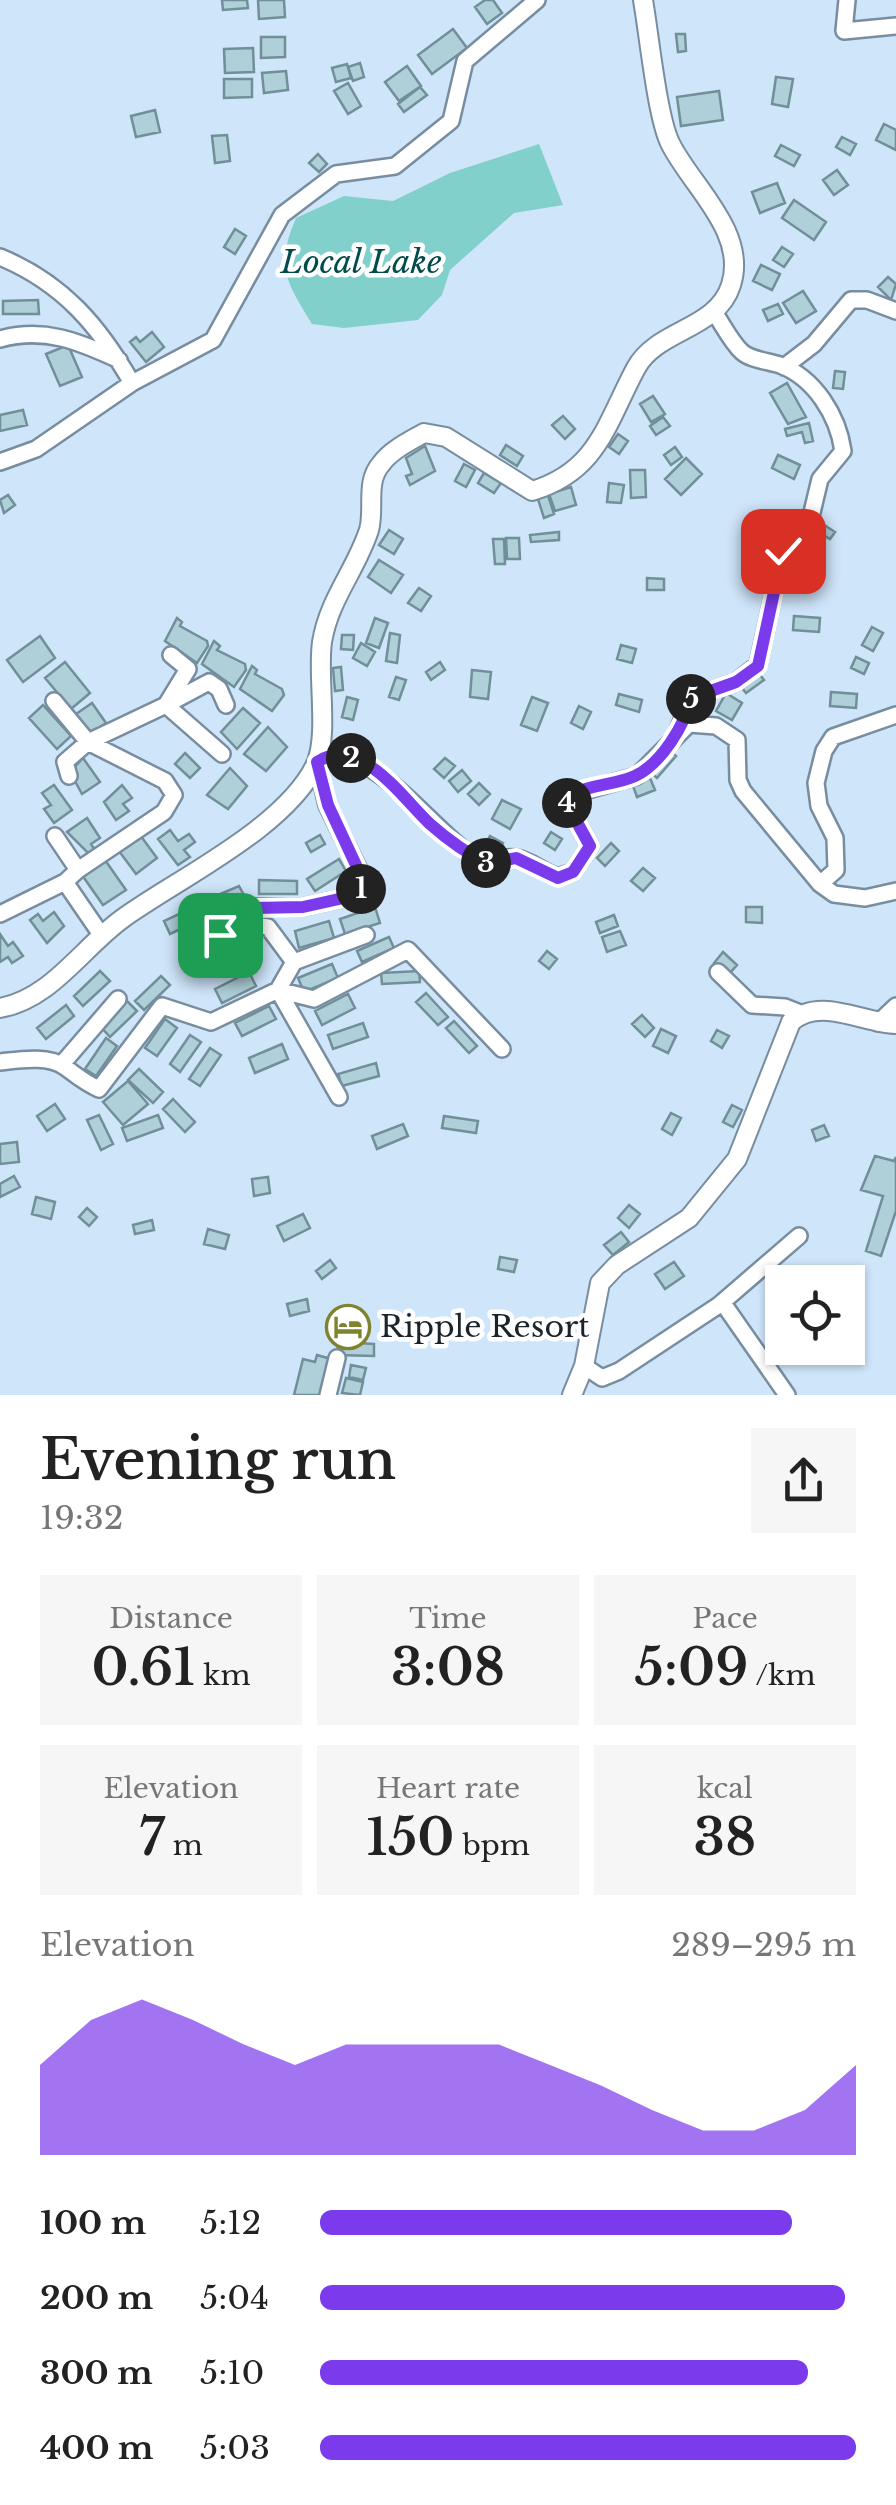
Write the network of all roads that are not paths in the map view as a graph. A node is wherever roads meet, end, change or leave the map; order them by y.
1 (537, 0) edge
2 (643, 0) edge
3 (847, 0) edge
4 (896, 26) edge
5 (0, 257) edge
6 (714, 312) junction
7 (895, 313) edge
8 (0, 339) edge
9 (118, 360) junction
10 (784, 366) junction
11 (132, 384) junction
12 (0, 462) edge
13 (171, 655) dead end
14 (54, 702) dead end
15 (226, 704) dead end
16 (166, 705) junction
17 (896, 715) edge
18 (676, 732) junction
19 (88, 742) junction
20 (222, 754) dead end
21 (317, 762) junction
22 (69, 776) dead end
23 (56, 836) dead end
24 (78, 870) junction
25 (65, 882) junction
26 (820, 884) junction
27 (896, 891) edge
28 (0, 914) edge
29 (366, 934) dead end
30 (102, 936) junction
31 (294, 962) junction
32 (718, 972) dead end
33 (278, 990) junction
34 (118, 999) dead end
35 (896, 1006) edge
36 (0, 1008) edge
37 (800, 1013) junction
38 (887, 1023) edge
39 (502, 1049) dead end
40 (0, 1062) edge
41 (62, 1064) junction
42 (339, 1097) dead end
43 (799, 1236) dead end
44 (718, 1306) junction
45 (337, 1358) dead end
46 (584, 1366) junction
47 (328, 1395) edge
48 (572, 1395) edge
49 (787, 1395) edge

1 - 11 street
2 - 6 main road
3 - 4 street
5 - 9 street
6 - 10 street
6 - 21 main road
7 - 10 street
8 - 9 street
9 - 11 street
10 - 18 street
11 - 12 street
13 - 16 street
14 - 19 street
15 - 16 street
16 - 19 street
16 - 20 street
17 - 26 street
18 - 21 street
18 - 26 street
19 - 22 street
19 - 24 street
21 - 30 main road
21 - 31 street
23 - 24 street
24 - 25 street
25 - 28 street
25 - 30 street
26 - 27 street
29 - 31 street
30 - 36 main road
31 - 33 street
32 - 37 street
33 - 39 street
33 - 41 street
33 - 42 street
34 - 41 street
35 - 38 street
37 - 38 main road
37 - 46 main road
40 - 41 street
43 - 44 street
44 - 46 street
44 - 49 street
45 - 47 street
46 - 48 main road

